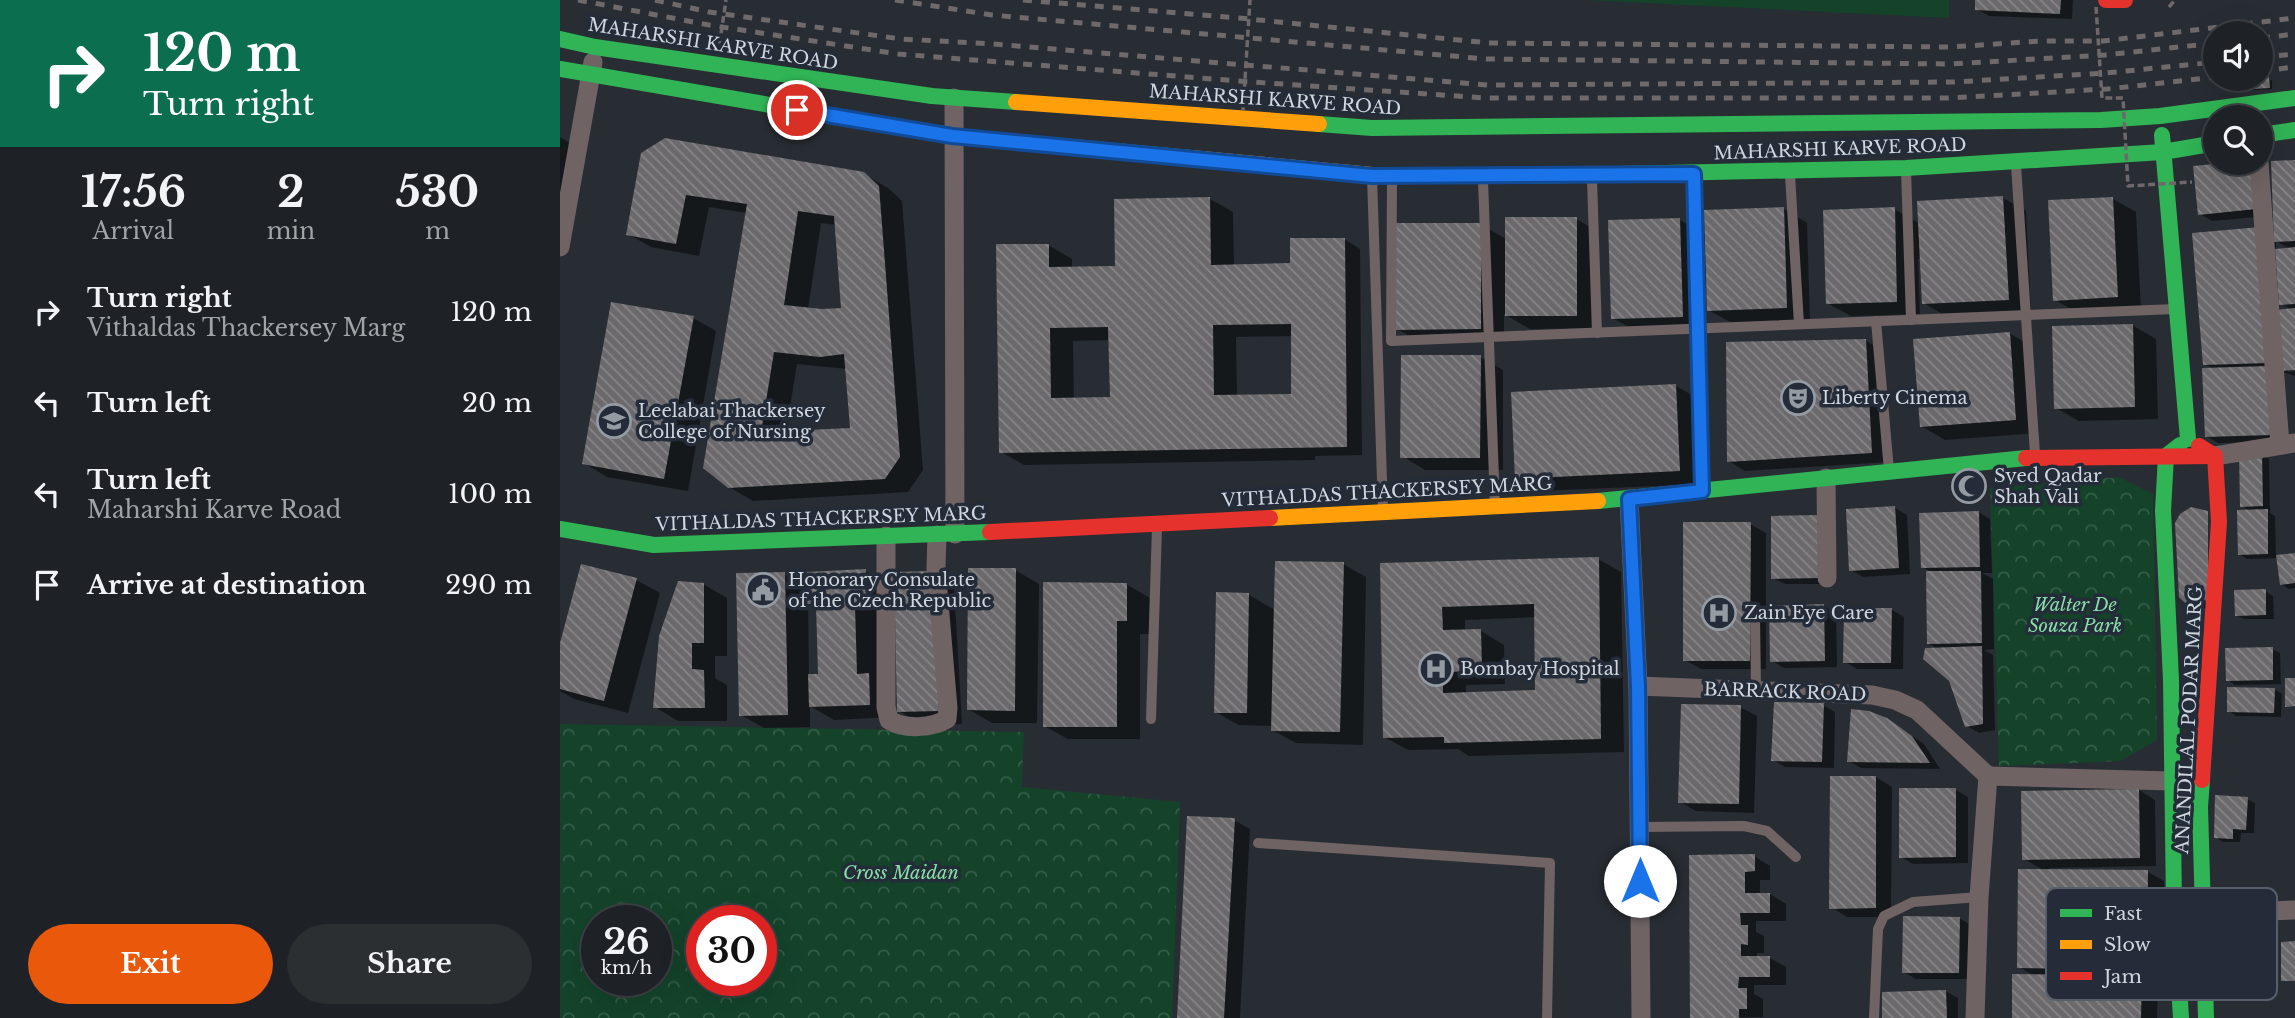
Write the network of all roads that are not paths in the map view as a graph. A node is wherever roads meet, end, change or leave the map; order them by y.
1 (2125, 0) edge
2 (2103, 3) edge
3 (560, 39) edge
4 (596, 47) junction
5 (560, 69) edge
6 (591, 75) junction
7 (2295, 97) edge
8 (954, 98) junction
9 (2160, 116) junction
10 (2295, 130) edge
11 (2273, 133) edge
12 (952, 136) junction
13 (2203, 145) edge
14 (2163, 152) junction
15 (2016, 161) junction
16 (1906, 168) junction
17 (1789, 171) junction
18 (1592, 174) junction
19 (1694, 174) junction
20 (1392, 175) junction
21 (2260, 175) edge
22 (1372, 176) junction
23 (1483, 177) junction
24 (560, 247) edge
25 (2177, 309) junction
26 (2027, 315) junction
27 (1911, 320) junction
28 (1876, 321) junction
29 (1799, 324) junction
30 (1698, 329) junction
31 (1597, 333) junction
32 (1489, 337) junction
33 (2188, 439) junction
34 (2287, 444) edge
35 (2166, 456) junction
36 (2215, 456) junction
37 (2035, 457) junction
38 (1889, 471) junction
39 (1826, 478) junction
40 (1702, 491) junction
41 (1629, 499) junction
42 (1495, 505) junction
43 (1383, 511) junction
44 (1157, 523) junction
45 (560, 529) edge
46 (946, 534) junction
47 (886, 536) junction
48 (1827, 578) dead end
49 (1755, 614) dead end
50 (1638, 686) junction
51 (1755, 691) junction
52 (1151, 719) dead end
53 (1988, 776) junction
54 (2172, 781) junction
55 (1640, 827) junction
56 (1258, 843) dead end
57 (1796, 857) dead end
58 (2174, 888) edge
59 (2202, 888) edge
60 (1979, 897) junction
61 (2295, 910) edge
62 (2277, 911) edge
63 (2180, 1000) edge
64 (2205, 1000) edge
65 (1547, 1018) edge
66 (1641, 1018) edge
67 (1874, 1018) edge
68 (1975, 1018) edge
69 (2181, 1018) edge
70 (2206, 1018) edge

1 - 2 main road
3 - 4 main road, MAHARSHI KARVE ROAD
4 - 6 street
4 - 8 main road, MAHARSHI KARVE ROAD
5 - 6 main road, MAHARSHI KARVE ROAD
6 - 12 main road, MAHARSHI KARVE ROAD
6 - 24 street
7 - 9 main road, MAHARSHI KARVE ROAD
8 - 9 main road, MAHARSHI KARVE ROAD
8 - 12 street
9 - 14 main road
10 - 11 main road
12 - 22 main road, MAHARSHI KARVE ROAD
12 - 46 street
13 - 14 main road, MAHARSHI KARVE ROAD
14 - 15 main road, MAHARSHI KARVE ROAD
14 - 25 main road
15 - 16 main road, MAHARSHI KARVE ROAD
15 - 26 lane
16 - 17 main road, MAHARSHI KARVE ROAD
16 - 27 lane
17 - 19 main road, MAHARSHI KARVE ROAD
17 - 29 lane
18 - 19 main road, MAHARSHI KARVE ROAD
18 - 23 main road, MAHARSHI KARVE ROAD
18 - 31 lane
19 - 30 lane
20 - 22 main road, MAHARSHI KARVE ROAD
20 - 23 main road, MAHARSHI KARVE ROAD
20 - 32 lane
21 - 34 street
22 - 43 lane
23 - 32 lane
25 - 26 lane
25 - 33 main road
26 - 27 lane
26 - 37 lane
27 - 28 lane
28 - 29 lane
28 - 38 lane
29 - 30 lane
30 - 31 lane
30 - 40 lane
31 - 32 lane
32 - 42 lane
33 - 35 main road
33 - 36 main road
34 - 36 street
35 - 36 main road, VITHALDAS THACKERSEY MARG
35 - 37 main road, VITHALDAS THACKERSEY MARG
35 - 54 main road, ANANDILAL PODAR MARG
36 - 59 main road, ANANDILAL PODAR MARG
37 - 38 main road, VITHALDAS THACKERSEY MARG
38 - 39 main road, VITHALDAS THACKERSEY MARG
39 - 40 main road, VITHALDAS THACKERSEY MARG
39 - 48 street
40 - 41 main road, VITHALDAS THACKERSEY MARG
41 - 42 main road, VITHALDAS THACKERSEY MARG
41 - 50 street
42 - 43 main road, VITHALDAS THACKERSEY MARG
43 - 44 main road, VITHALDAS THACKERSEY MARG
44 - 46 main road, VITHALDAS THACKERSEY MARG
44 - 52 lane
45 - 47 main road, VITHALDAS THACKERSEY MARG
46 - 47 main road, VITHALDAS THACKERSEY MARG
46 - 47 street
49 - 51 lane
50 - 51 street, BARRACK ROAD
50 - 55 street
51 - 53 street, BARRACK ROAD
53 - 54 street
53 - 60 street
54 - 58 main road, ANANDILAL PODAR MARG
55 - 57 lane
55 - 66 street
56 - 65 lane
60 - 67 lane
60 - 68 street
61 - 62 street
63 - 69 main road, ANANDILAL PODAR MARG
64 - 70 main road, ANANDILAL PODAR MARG

